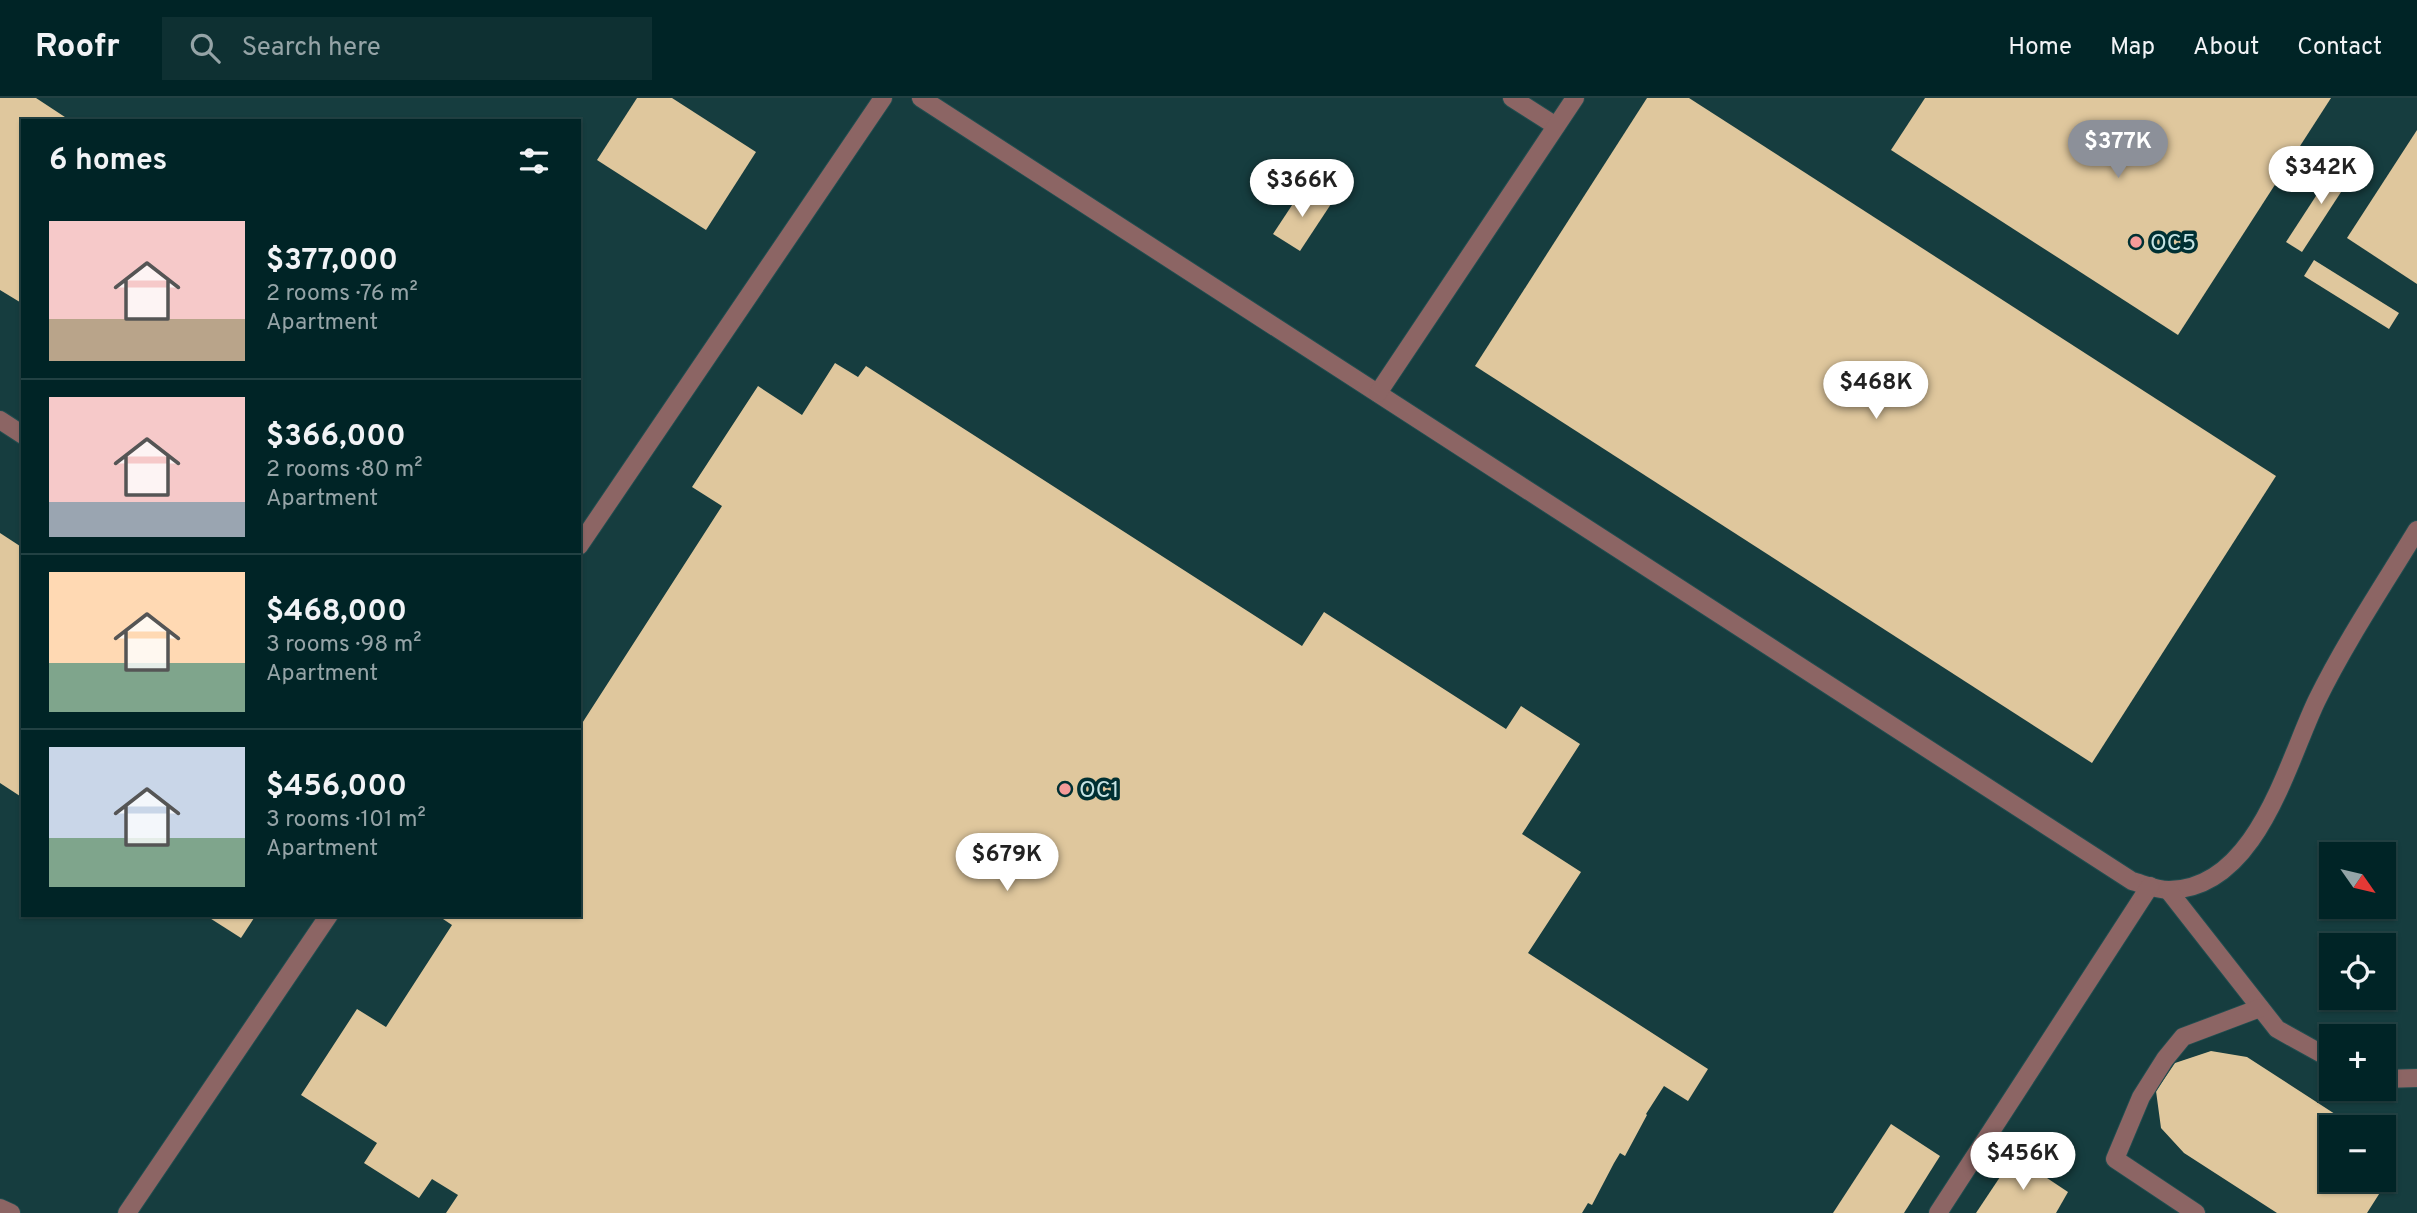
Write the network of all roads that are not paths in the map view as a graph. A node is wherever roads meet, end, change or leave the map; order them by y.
1 (883, 98) edge
2 (921, 98) edge
3 (1512, 98) edge
4 (1575, 98) edge
5 (1556, 127) junction
6 (1378, 393) junction
7 (0, 420) edge
8 (21, 434) edge
9 (2417, 530) edge
10 (581, 543) edge
11 (2159, 888) junction
12 (328, 917) edge
13 (2260, 1008) junction
14 (2319, 1052) edge
15 (2417, 1078) edge
16 (2396, 1079) edge
17 (0, 1208) edge
18 (10, 1213) edge
19 (127, 1213) edge
20 (1938, 1213) edge
21 (2196, 1213) edge

1 - 10 lane
2 - 6 lane
3 - 5 lane
4 - 5 lane
5 - 6 lane
6 - 11 lane
7 - 8 lane
9 - 11 lane
11 - 13 lane
11 - 20 lane
12 - 19 lane
13 - 14 lane
13 - 21 lane
15 - 16 lane
17 - 18 lane

